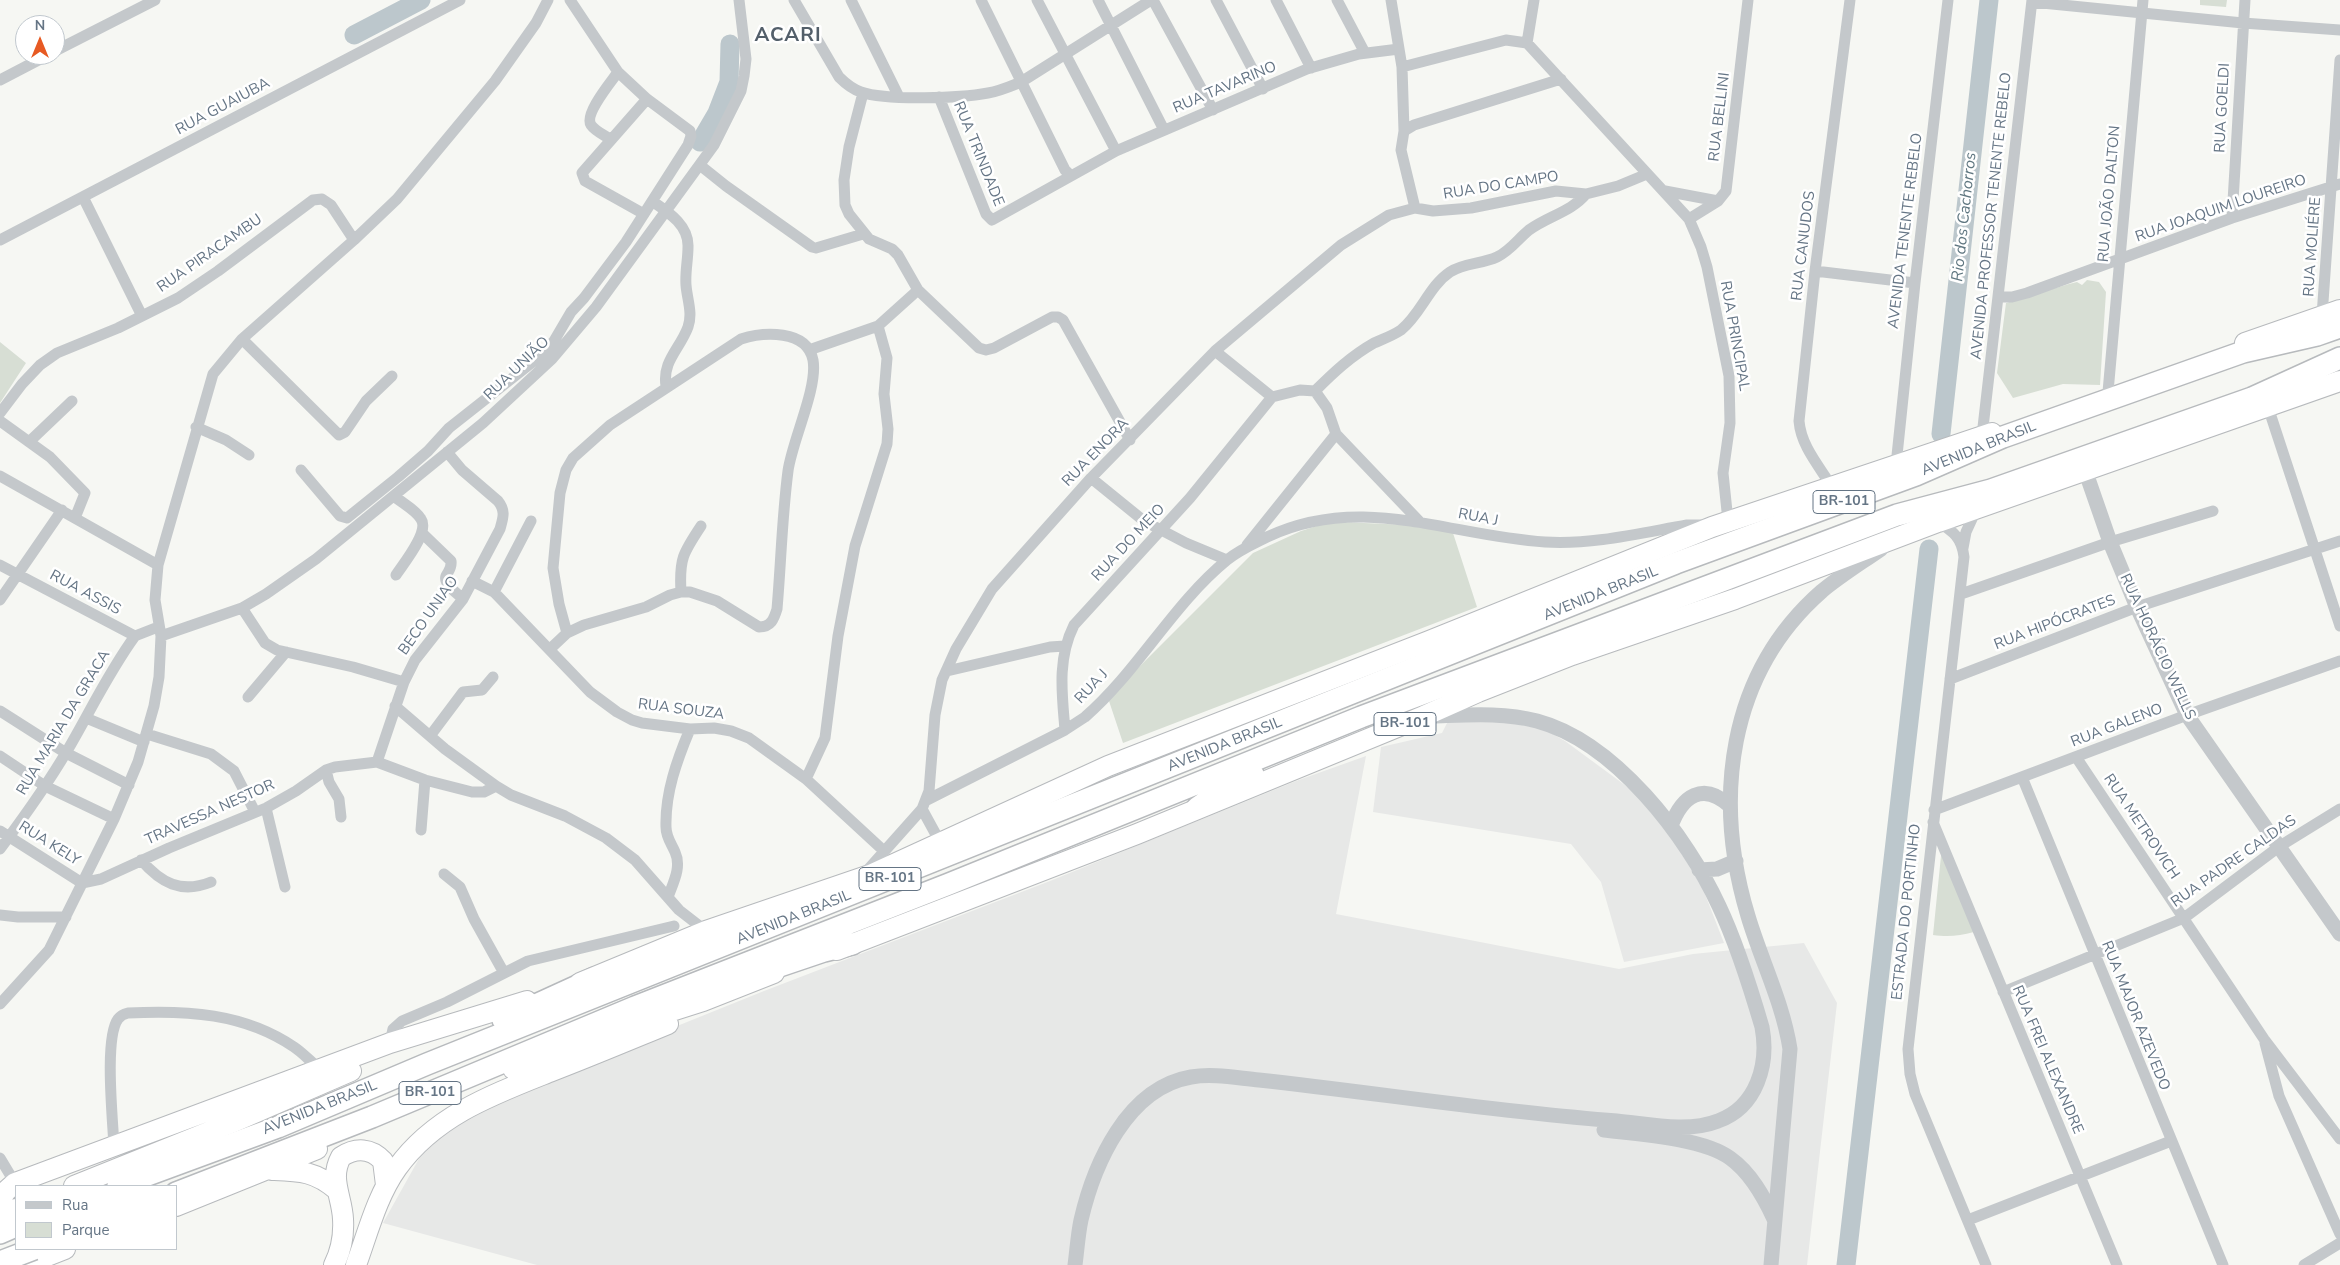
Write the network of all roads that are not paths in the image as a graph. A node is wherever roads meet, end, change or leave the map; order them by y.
1 (156, 0) edge
2 (460, 0) edge
3 (548, 0) edge
4 (570, 0) edge
5 (739, 0) edge
6 (794, 0) edge
7 (851, 0) edge
8 (981, 0) edge
9 (1037, 0) edge
10 (1098, 0) edge
11 (1152, 0) edge
12 (1216, 0) edge
13 (1276, 0) edge
14 (1337, 0) edge
15 (1391, 0) edge
16 (1534, 0) edge
17 (1748, 0) edge
18 (1850, 0) edge
19 (1948, 0) edge
20 (2143, 0) edge
21 (2245, 0) edge
22 (2032, 1) edge
23 (2142, 13) junction
24 (2243, 23) junction
25 (1111, 25) junction
26 (2340, 30) edge
27 (1527, 43) junction
28 (65, 47) edge
29 (1399, 49) junction
30 (1365, 53) junction
31 (1064, 55) junction
32 (2340, 60) edge
33 (29, 65) edge
34 (1402, 67) junction
35 (1311, 68) junction
36 (618, 72) junction
37 (1561, 79) junction
38 (0, 80) edge
39 (1021, 82) junction
40 (1263, 89) junction
41 (862, 93) junction
42 (898, 97) junction
43 (939, 97) junction
44 (647, 99) junction
45 (1213, 110) junction
46 (1164, 130) junction
47 (1404, 131) junction
48 (610, 139) junction
49 (1116, 151) junction
50 (701, 166) junction
51 (1647, 174) junction
52 (1070, 175) junction
53 (2336, 185) edge
54 (1665, 191) junction
55 (1586, 194) junction
56 (83, 197) junction
57 (652, 201) junction
58 (1718, 201) junction
59 (1415, 208) junction
60 (667, 211) junction
61 (644, 214) junction
62 (2232, 218) junction
63 (1690, 219) junction
64 (863, 234) junction
65 (0, 240) edge
66 (354, 240) junction
67 (2119, 260) junction
68 (1815, 271) junction
69 (1915, 283) junction
70 (918, 290) junction
71 (1998, 297) junction
72 (142, 316) junction
73 (2334, 318) edge
74 (878, 326) junction
75 (242, 339) junction
76 (809, 350) junction
77 (1215, 352) junction
78 (2340, 358) edge
79 (392, 376) dead end
80 (2340, 381) edge
81 (666, 386) junction
82 (496, 391) junction
83 (1315, 391) junction
84 (2108, 392) junction
85 (1272, 397) junction
86 (72, 401) dead end
87 (506, 401) junction
88 (2268, 407) junction
89 (473, 410) junction
90 (0, 413) edge
91 (0, 421) edge
92 (483, 423) junction
93 (196, 427) junction
94 (1336, 434) junction
95 (1982, 436) junction
96 (1130, 440) junction
97 (29, 442) junction
98 (447, 452) junction
99 (249, 455) dead end
100 (1896, 466) junction
101 (301, 470) dead end
102 (2085, 470) junction
103 (0, 476) edge
104 (1091, 478) junction
105 (401, 482) junction
106 (1832, 487) junction
107 (394, 496) junction
108 (1976, 508) junction
109 (62, 510) junction
110 (2213, 511) dead end
111 (75, 518) junction
112 (531, 521) dead end
113 (1420, 521) junction
114 (1938, 522) junction
115 (1720, 524) junction
116 (701, 526) dead end
117 (1160, 531) junction
118 (423, 534) junction
119 (1898, 537) junction
120 (2340, 541) edge
121 (2110, 542) junction
122 (1244, 548) junction
123 (1963, 548) junction
124 (2314, 550) junction
125 (1227, 560) junction
126 (0, 565) edge
127 (158, 565) junction
128 (18, 575) junction
129 (396, 575) dead end
130 (472, 581) junction
131 (494, 592) junction
132 (681, 592) junction
133 (1961, 594) junction
134 (462, 599) junction
135 (0, 600) edge
136 (242, 608) junction
137 (2137, 608) junction
138 (2340, 626) edge
139 (159, 632) junction
140 (567, 633) junction
141 (135, 636) junction
142 (1065, 646) junction
143 (550, 649) junction
144 (286, 652) junction
145 (2340, 661) edge
146 (947, 671) junction
147 (493, 677) dead end
148 (1950, 679) junction
149 (1460, 680) junction
150 (404, 682) junction
151 (248, 698) dead end
152 (395, 706) junction
153 (0, 710) edge
154 (2187, 715) junction
155 (1424, 716) junction
156 (86, 718) junction
157 (690, 729) junction
158 (1065, 730) junction
159 (430, 736) junction
160 (146, 738) junction
161 (66, 753) junction
162 (0, 756) edge
163 (2076, 757) junction
164 (377, 762) junction
165 (326, 770) junction
166 (2022, 778) junction
167 (806, 779) junction
168 (425, 780) junction
169 (129, 785) junction
170 (45, 786) junction
171 (496, 786) junction
172 (924, 804) junction
173 (1730, 806) junction
174 (1196, 808) junction
175 (2340, 809) edge
176 (261, 810) junction
177 (1933, 816) junction
178 (341, 817) dead end
179 (114, 819) junction
180 (1671, 826) junction
181 (421, 830) dead end
182 (5, 834) edge
183 (940, 842) junction
184 (2280, 846) junction
185 (0, 849) edge
186 (884, 851) junction
187 (141, 860) junction
188 (1736, 861) junction
189 (1928, 864) junction
190 (1951, 866) junction
191 (1699, 870) junction
192 (444, 874) dead end
193 (860, 879) junction
194 (82, 882) junction
195 (210, 882) dead end
196 (285, 887) dead end
197 (668, 897) junction
198 (679, 910) junction
199 (0, 915) edge
200 (66, 917) junction
201 (2184, 918) junction
202 (706, 930) junction
203 (2340, 934) edge
204 (673, 936) junction
205 (852, 944) junction
206 (2094, 954) junction
207 (782, 970) junction
208 (504, 972) junction
209 (595, 978) junction
210 (2002, 992) junction
211 (448, 1002) junction
212 (0, 1004) edge
213 (635, 1007) junction
214 (453, 1025) junction
215 (2264, 1039) junction
216 (390, 1043) junction
217 (427, 1064) junction
218 (320, 1069) junction
219 (1562, 1117) junction
220 (2340, 1139) edge
221 (2171, 1141) junction
222 (114, 1147) junction
223 (0, 1158) edge
224 (266, 1170) junction
225 (2080, 1178) junction
226 (15, 1183) junction
227 (77, 1185) edge
228 (121, 1185) edge
229 (386, 1185) junction
230 (336, 1190) junction
231 (178, 1191) edge
232 (0, 1200) edge
233 (178, 1205) edge
234 (15, 1209) edge
235 (0, 1216) edge
236 (1968, 1220) junction
237 (1775, 1221) junction
238 (15, 1226) edge
239 (0, 1233) edge
240 (2340, 1234) edge
241 (0, 1237) edge
242 (2340, 1243) edge
243 (61, 1250) edge
244 (33, 1257) edge
245 (0, 1262) edge
246 (13, 1265) edge
247 (334, 1265) edge
248 (356, 1265) edge
249 (1075, 1265) edge
250 (1771, 1265) edge
251 (1986, 1265) edge
252 (2117, 1265) edge
253 (2223, 1265) edge
254 (2304, 1265) edge

1 - 28 street
2 - 56 street, RUA GUAIUBA
3 - 66 street
4 - 36 street
5 - 50 street, RUA UNIÃO
6 - 41 street
7 - 42 street
8 - 39 street
9 - 31 street
10 - 25 street
11 - 25 street
11 - 45 street
12 - 40 street
13 - 35 street
14 - 30 street
15 - 29 street
16 - 27 street
17 - 58 street, RUA BELLINI
18 - 68 street, RUA CANUDOS
19 - 69 street, AVENIDA TENENTE REBELO
20 - 23 street, RUA JOÃO DALTON
21 - 24 street, RUA GOELDI
22 - 23 street
22 - 71 street, AVENIDA PROFESSOR TENENTE REBELO
23 - 24 street
23 - 67 street, RUA JOÃO DALTON
24 - 26 street
24 - 62 street, RUA GOELDI
25 - 31 street
25 - 46 street
27 - 34 street
27 - 37 street
29 - 30 street, RUA TAVARINO
29 - 34 street
30 - 35 street, RUA TAVARINO
31 - 39 street
31 - 49 street
32 - 53 street, RUA MOLIÉRE
33 - 38 street
34 - 47 street
35 - 40 street, RUA TAVARINO
36 - 44 street
36 - 48 street
37 - 47 street
37 - 51 street
39 - 43 street
39 - 52 street
40 - 45 street, RUA TAVARINO
41 - 42 street
41 - 64 street
42 - 43 street
43 - 52 street, RUA TRINDADE
44 - 48 street
44 - 57 street
45 - 46 street, RUA TAVARINO
46 - 49 street, RUA TAVARINO
47 - 59 street
48 - 61 street
49 - 52 street, RUA TAVARINO
50 - 60 street, RUA UNIÃO
50 - 64 street
51 - 54 street
51 - 55 street, RUA DO CAMPO
53 - 62 street, RUA JOAQUIM LOUREIRO
53 - 73 street, RUA MOLIÉRE
54 - 58 street
54 - 63 street
55 - 59 street, RUA DO CAMPO
55 - 83 street
56 - 65 street, RUA GUAIUBA
56 - 72 street
57 - 60 street
57 - 61 street
58 - 63 street
59 - 77 street, RUA ENORA
60 - 81 street
60 - 87 street, RUA UNIÃO
61 - 82 street
62 - 67 street, RUA JOAQUIM LOUREIRO
63 - 115 street, RUA PRINCIPAL
64 - 70 street
66 - 72 street, RUA PIRACAMBU
66 - 75 street
67 - 71 street, RUA JOAQUIM LOUREIRO
67 - 84 street, RUA JOÃO DALTON
68 - 69 street
68 - 106 street, RUA CANUDOS
69 - 100 street, AVENIDA TENENTE REBELO
70 - 74 street
70 - 96 street
71 - 95 street, AVENIDA PROFESSOR TENENTE REBELO
72 - 90 street, RUA PIRACAMBU
73 - 84 highway, AVENIDA BRASIL / BR-101
73 - 217 highway, AVENIDA BRASIL / BR-101
74 - 76 street
74 - 167 street
75 - 79 street
75 - 93 street
76 - 81 street
76 - 132 street
77 - 85 street
77 - 96 street, RUA ENORA
78 - 149 highway, AVENIDA BRASIL / BR-101
80 - 88 highway, BR-101
81 - 140 street
82 - 87 street
82 - 89 street
83 - 85 street
83 - 94 street
84 - 95 highway, AVENIDA BRASIL / BR-101
85 - 117 street, RUA DO MEIO
86 - 97 street
87 - 92 street, RUA UNIÃO
88 - 102 highway, BR-101
88 - 124 street
89 - 92 street
89 - 105 street
91 - 97 street
92 - 98 street, RUA UNIÃO
93 - 99 street
93 - 127 street
94 - 113 street
94 - 122 street, RUA J
95 - 100 highway, AVENIDA BRASIL / BR-101
96 - 104 street, RUA ENORA
97 - 111 street
98 - 105 street, RUA UNIÃO
98 - 130 street, BECO UNIAO
100 - 106 highway, AVENIDA BRASIL / BR-101
101 - 105 street
102 - 108 highway, BR-101
102 - 121 street, RUA HORÁCIO WELLS
103 - 109 street
104 - 117 street
104 - 146 street, RUA ENORA
105 - 107 street, RUA UNIÃO
106 - 115 highway, AVENIDA BRASIL / BR-101
107 - 118 street
107 - 136 street, RUA UNIÃO
108 - 114 highway, BR-101
108 - 123 street, ESTRADA DO PORTINHO
109 - 111 street
109 - 128 street
110 - 121 street
111 - 127 street
112 - 131 street
113 - 115 street, RUA J
113 - 122 street, RUA J
114 - 119 highway, BR-101
114 - 123 street
115 - 183 highway, AVENIDA BRASIL / BR-101
116 - 132 street
117 - 125 street
117 - 142 street, RUA DO MEIO
118 - 129 street
118 - 134 street
119 - 155 highway, BR-101
119 - 173 street
120 - 124 street, RUA HIPÓCRATES
121 - 133 street
121 - 137 street, RUA HORÁCIO WELLS
122 - 125 street, RUA J
123 - 133 street, ESTRADA DO PORTINHO
124 - 137 street, RUA HIPÓCRATES
124 - 138 street
125 - 158 street, RUA J
126 - 128 street, RUA ASSIS
127 - 139 street
128 - 135 street
128 - 141 street, RUA ASSIS
130 - 131 street, RUA SOUZA
130 - 134 street, BECO UNIAO
131 - 143 street, RUA SOUZA
132 - 140 street
133 - 148 street, ESTRADA DO PORTINHO
134 - 150 street, BECO UNIAO
136 - 139 street, RUA UNIÃO
136 - 144 street
137 - 148 street, RUA HIPÓCRATES
137 - 154 street, RUA HORÁCIO WELLS
139 - 141 street
139 - 160 street
140 - 143 street
141 - 156 street, RUA MARIA DA GRACA
142 - 146 street
142 - 158 street, RUA DO MEIO
143 - 157 street, RUA SOUZA
144 - 150 street
144 - 151 street
145 - 154 street, RUA GALENO
146 - 172 street, RUA ENORA
147 - 159 street
148 - 177 street, ESTRADA DO PORTINHO
149 - 174 highway
149 - 213 highway, AVENIDA BRASIL / BR-101
150 - 152 street, BECO UNIAO
152 - 159 street
152 - 164 street, BECO UNIAO
153 - 161 street
154 - 163 street, RUA GALENO
154 - 184 street, RUA HORÁCIO WELLS
155 - 174 highway, BR-101
155 - 180 street
156 - 160 street
156 - 161 street, RUA MARIA DA GRACA
157 - 167 street, RUA SOUZA
157 - 197 street
158 - 172 street, RUA J
159 - 171 street
160 - 169 street
160 - 176 street
161 - 169 street
161 - 170 street, RUA MARIA DA GRACA
162 - 170 street
163 - 166 street, RUA GALENO
163 - 201 street, RUA METROVICH
164 - 165 street, TRAVESSA NESTOR
164 - 168 street
165 - 176 street, TRAVESSA NESTOR
165 - 178 street
166 - 177 street, RUA GALENO
166 - 206 street, RUA MAJOR AZEVEDO
167 - 186 street, RUA SOUZA
168 - 171 street
168 - 181 street
169 - 179 street
170 - 179 street
170 - 182 street, RUA MARIA DA GRACA
171 - 197 street
172 - 183 street
172 - 186 street
173 - 180 street
173 - 188 street
174 - 205 highway, BR-101
175 - 184 street, RUA PADRE CALDAS
176 - 187 street, TRAVESSA NESTOR
176 - 196 street
177 - 189 street, ESTRADA DO PORTINHO
177 - 190 street, RUA FREI ALEXANDRE
179 - 194 street
180 - 191 street
182 - 185 street, RUA MARIA DA GRACA
182 - 194 street, RUA KELY
183 - 193 highway, AVENIDA BRASIL / BR-101
184 - 201 street, RUA PADRE CALDAS
184 - 203 street, RUA HORÁCIO WELLS
186 - 193 street
187 - 194 street, TRAVESSA NESTOR
187 - 195 street
188 - 191 street
188 - 237 street
189 - 190 street
189 - 236 street, ESTRADA DO PORTINHO
190 - 210 street, RUA FREI ALEXANDRE
191 - 219 street
192 - 208 street
193 - 202 highway, AVENIDA BRASIL / BR-101
194 - 200 street
197 - 198 street
198 - 202 street
198 - 204 street
199 - 200 street
200 - 212 street
201 - 206 street, RUA PADRE CALDAS
201 - 215 street, RUA METROVICH
202 - 204 highway, AVENIDA BRASIL / BR-101
204 - 208 street
204 - 209 highway, AVENIDA BRASIL / BR-101
205 - 207 highway
205 - 213 highway
206 - 210 street, RUA PADRE CALDAS
206 - 221 street, RUA MAJOR AZEVEDO
207 - 224 highway
207 - 229 highway, BR-101
208 - 211 street
209 - 214 highway, AVENIDA BRASIL
209 - 217 highway
210 - 225 street, RUA FREI ALEXANDRE
211 - 214 street
211 - 216 street
213 - 231 highway, AVENIDA BRASIL / BR-101
214 - 216 highway, AVENIDA BRASIL
214 - 227 highway, AVENIDA BRASIL
215 - 220 street, RUA METROVICH
215 - 240 street, RUA METROVICH
216 - 218 highway, AVENIDA BRASIL
217 - 228 highway, AVENIDA BRASIL / BR-101
218 - 222 highway, AVENIDA BRASIL
218 - 222 street
219 - 237 street
219 - 249 street
221 - 225 street
221 - 253 street, RUA MAJOR AZEVEDO
222 - 226 highway, AVENIDA BRASIL
223 - 226 street
224 - 230 highway
224 - 233 highway
225 - 236 street
225 - 252 street, RUA FREI ALEXANDRE
226 - 232 highway
229 - 230 highway
229 - 248 highway
230 - 247 highway
234 - 235 highway
236 - 251 street, ESTRADA DO PORTINHO
237 - 250 street
238 - 239 highway
241 - 246 highway
242 - 254 street
243 - 244 highway
244 - 245 highway, bridge

